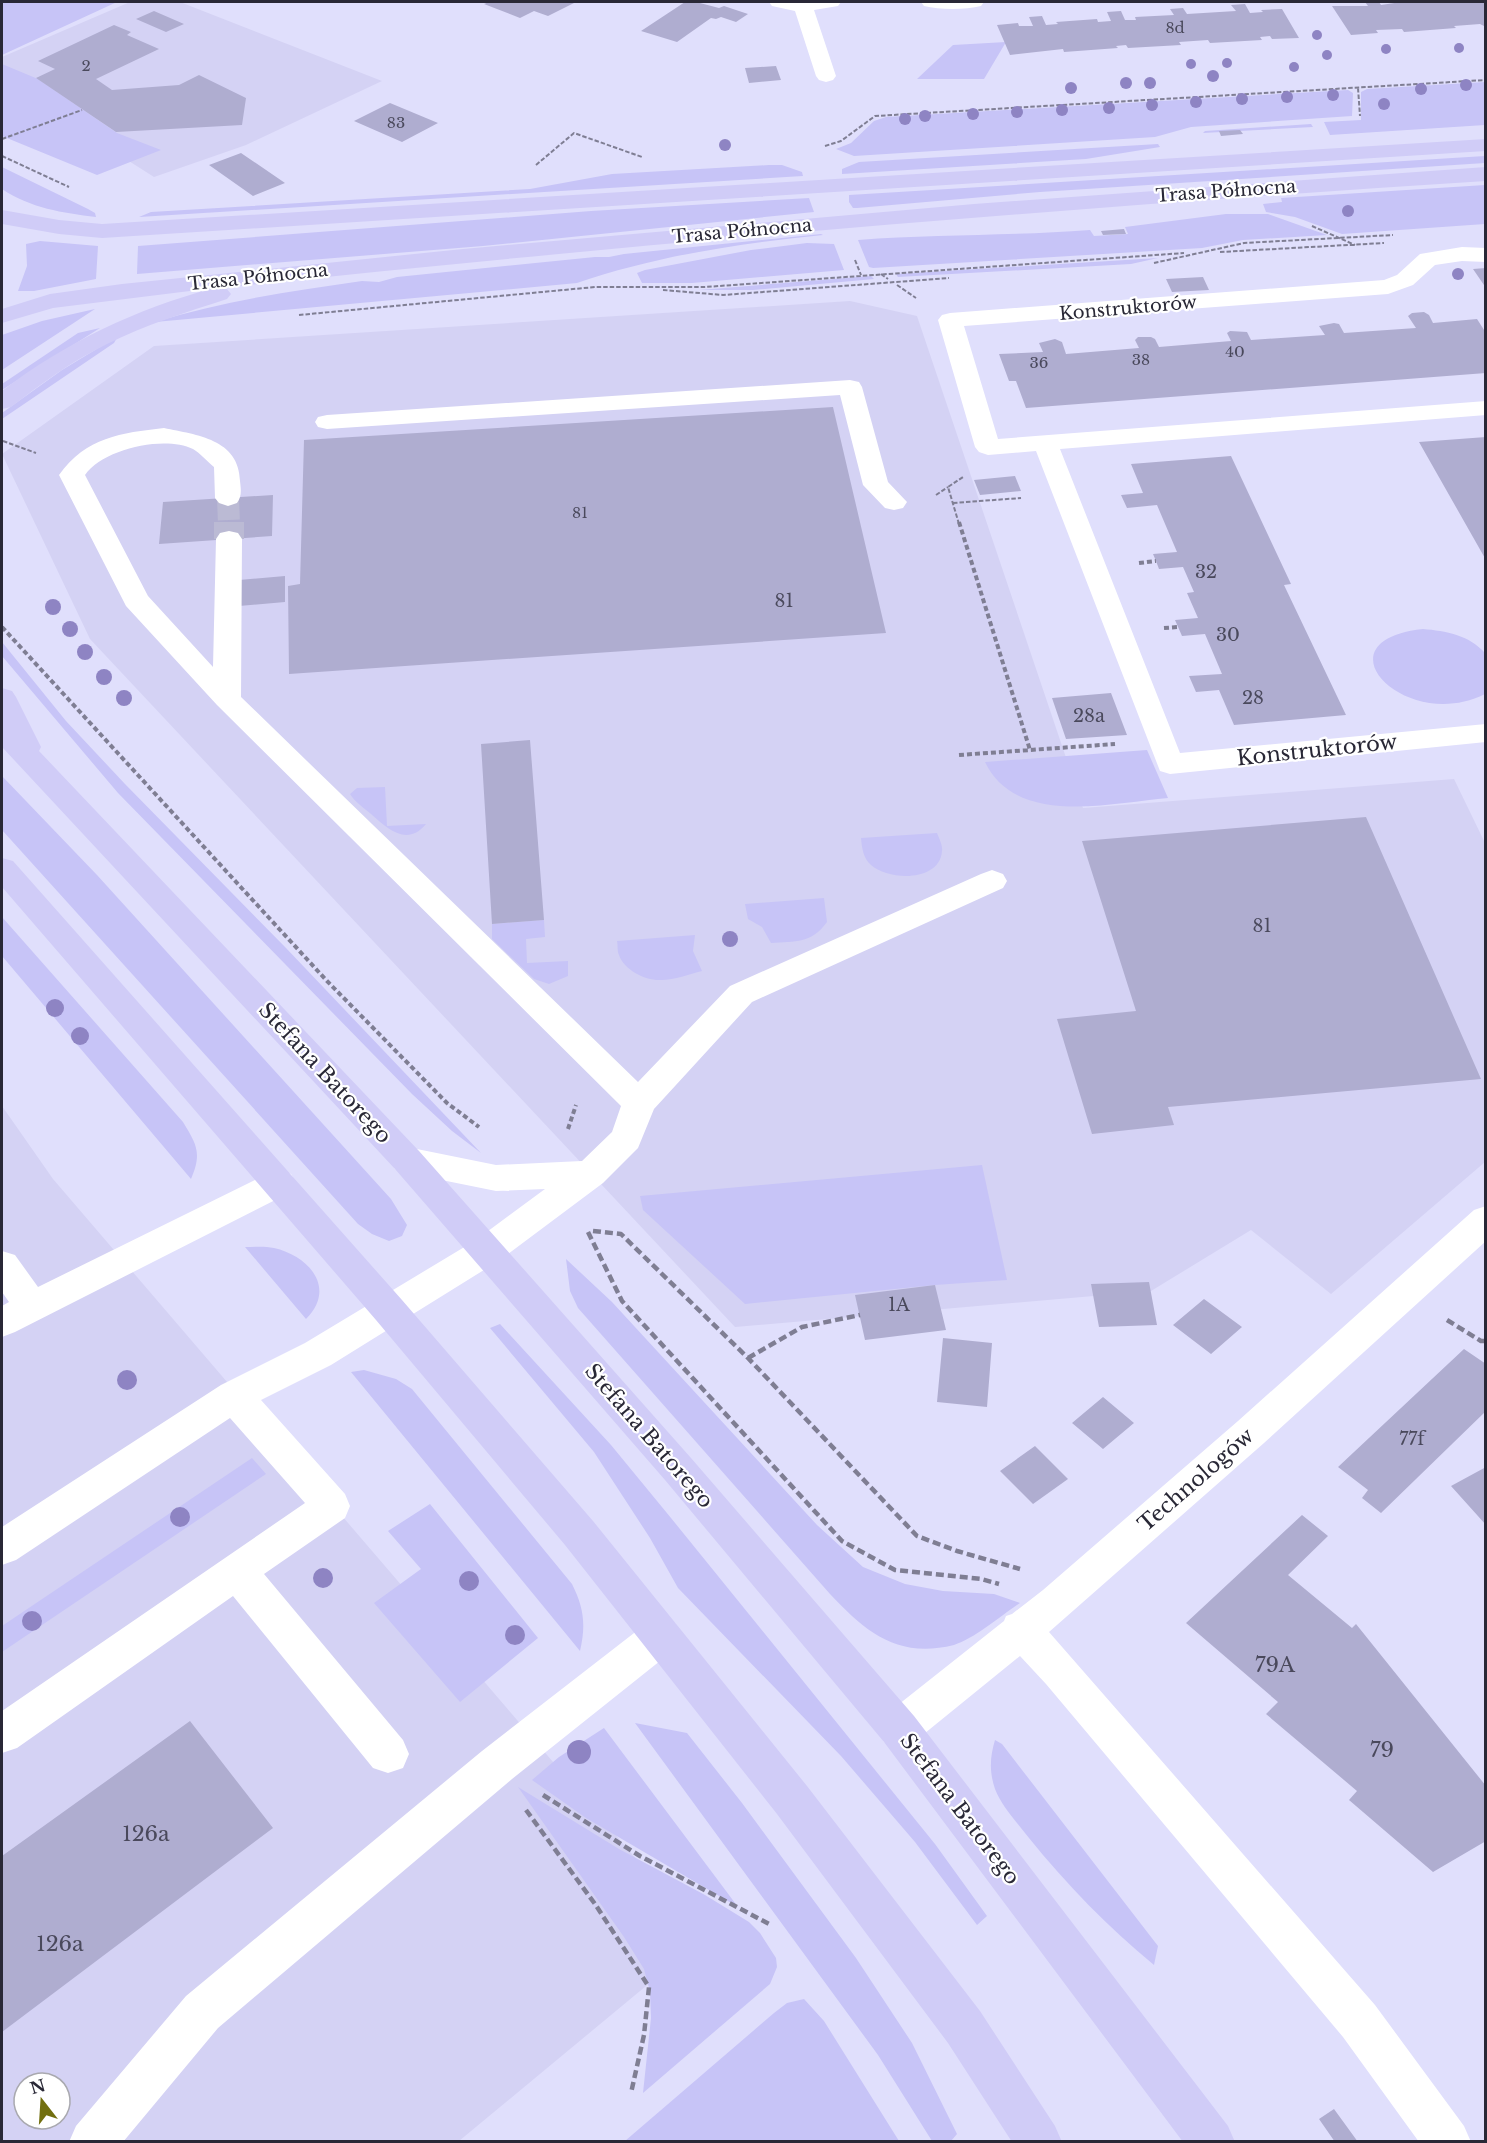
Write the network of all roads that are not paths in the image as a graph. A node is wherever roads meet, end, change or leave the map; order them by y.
1 (779, 2) edge
2 (831, 2) edge
3 (931, 2) edge
4 (975, 2) edge
5 (803, 6) junction
6 (826, 76) dead end
7 (1485, 145) edge
8 (1485, 174) edge
9 (2, 217) edge
10 (1485, 255) edge
11 (307, 272) junction
12 (2, 316) edge
13 (2, 402) edge
14 (1485, 408) edge
15 (327, 422) dead end
16 (1045, 442) junction
17 (228, 498) tunnel mouth
18 (894, 502) dead end
19 (229, 539) tunnel mouth
20 (2, 697) edge
21 (227, 699) junction
22 (2, 730) edge
23 (1485, 733) edge
24 (39, 770) junction
25 (2, 868) edge
26 (992, 881) dead end
27 (639, 1103) junction
28 (407, 1160) junction
29 (591, 1174) junction
30 (279, 1183) junction
31 (1485, 1220) edge
32 (488, 1250) junction
33 (2, 1265) edge
34 (389, 1310) junction
35 (16, 1315) edge
36 (234, 1396) junction
37 (2, 1548) edge
38 (237, 1571) junction
39 (1020, 1629) junction
40 (661, 1636) junction
41 (898, 1729) junction
42 (2, 1734) edge
43 (388, 1754) dead end
44 (92, 2142) edge
45 (1039, 2142) edge
46 (1212, 2142) edge
47 (1448, 2142) edge

1 - 5 street
2 - 5 street
3 - 4 street
5 - 6 street
7 - 9 main road, Trasa Północna
8 - 11 main road, Trasa Północna
10 - 16 street, Konstruktorów
11 - 12 main road, Trasa Północna
11 - 13 main road
14 - 16 street
15 - 18 street
16 - 23 street, Konstruktorów
17 - 21 street
19 - 21 street
20 - 24 main road, Stefana Batorego
21 - 27 street
22 - 24 main road, Stefana Batorego
24 - 28 main road, Stefana Batorego
25 - 30 main road
26 - 27 street
27 - 29 street
28 - 29 street
28 - 32 main road, Stefana Batorego
29 - 32 street
30 - 34 main road
30 - 35 street
31 - 39 street, Technologów
32 - 34 street
32 - 41 main road, Stefana Batorego
33 - 35 street
34 - 36 street
34 - 40 main road
36 - 37 street
36 - 38 street
38 - 42 street
38 - 43 street
39 - 41 street, Technologów
39 - 47 street
40 - 44 street
40 - 45 main road
41 - 46 main road, Stefana Batorego

